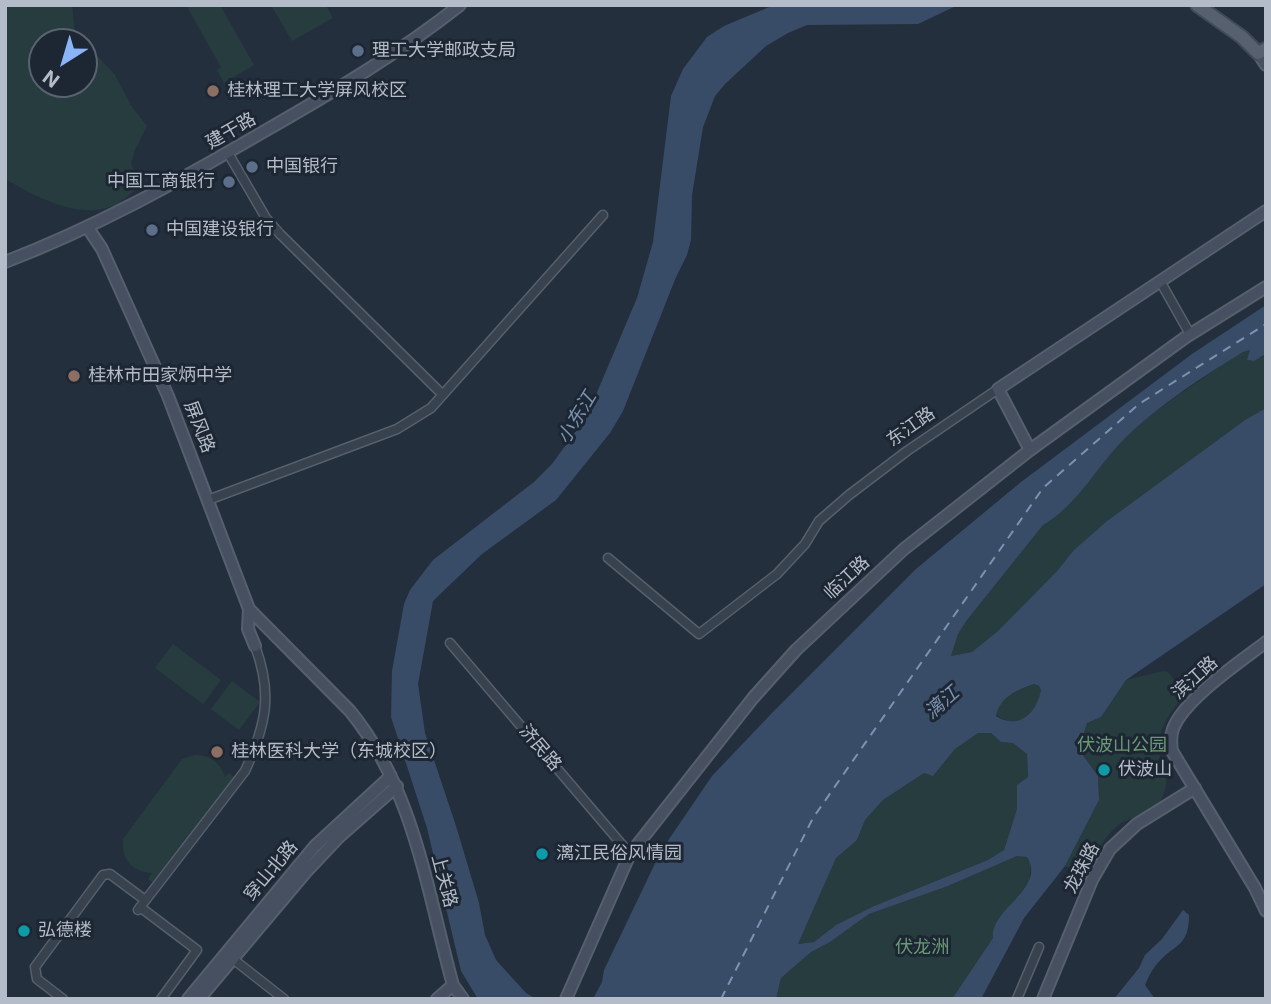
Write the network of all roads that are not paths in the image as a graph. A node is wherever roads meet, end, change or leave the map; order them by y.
1 (460, 5) edge
2 (1197, 5) edge
3 (1210, 5) edge
4 (1264, 55) edge
5 (228, 153) junction
6 (1266, 211) edge
7 (603, 215) dead end
8 (88, 228) junction
9 (5, 262) edge
10 (1160, 282) junction
11 (1266, 287) edge
12 (1191, 334) junction
13 (998, 389) junction
14 (443, 394) junction
15 (1030, 450) junction
16 (208, 500) junction
17 (608, 558) dead end
18 (249, 609) junction
19 (1266, 642) edge
20 (450, 643) dead end
21 (255, 646) joint
22 (394, 781) junction
23 (1195, 789) junction
24 (630, 854) junction
25 (141, 906) junction
26 (1266, 911) edge
27 (1039, 947) dead end
28 (233, 959) junction
29 (453, 985) junction
30 (63, 999) edge
31 (160, 999) edge
32 (188, 999) edge
33 (199, 999) edge
34 (284, 999) edge
35 (437, 999) edge
36 (464, 999) edge
37 (566, 999) edge
38 (1017, 999) edge
39 (1044, 999) edge

1 - 5 street, 建干路
2 - 4 main road
3 - 4 main road
5 - 8 street, 建干路
5 - 14 street
6 - 10 street, 东江路
7 - 14 street
8 - 9 street, 建干路
8 - 16 street, 屏风路
10 - 12 street
10 - 13 street, 东江路
11 - 12 street, 临江路
12 - 15 street, 临江路
13 - 15 street
13 - 17 street, 东江路
14 - 16 street
15 - 24 street, 临江路
16 - 18 street, 屏风路
18 - 21 street, 屏风路
18 - 22 street, 上关路
19 - 23 street, 滨江路
20 - 24 street, 济民路
21 - 25 street
22 - 28 street, 穿山北路
22 - 29 street, 上关路
22 - 32 street, 穿山北路
23 - 26 street, 滨江路
23 - 39 street, 龙珠路
24 - 37 street, 临江路
25 - 30 street
25 - 31 street
27 - 38 street
28 - 33 street, 穿山北路
28 - 34 street
29 - 35 street
29 - 36 street, 上关路

